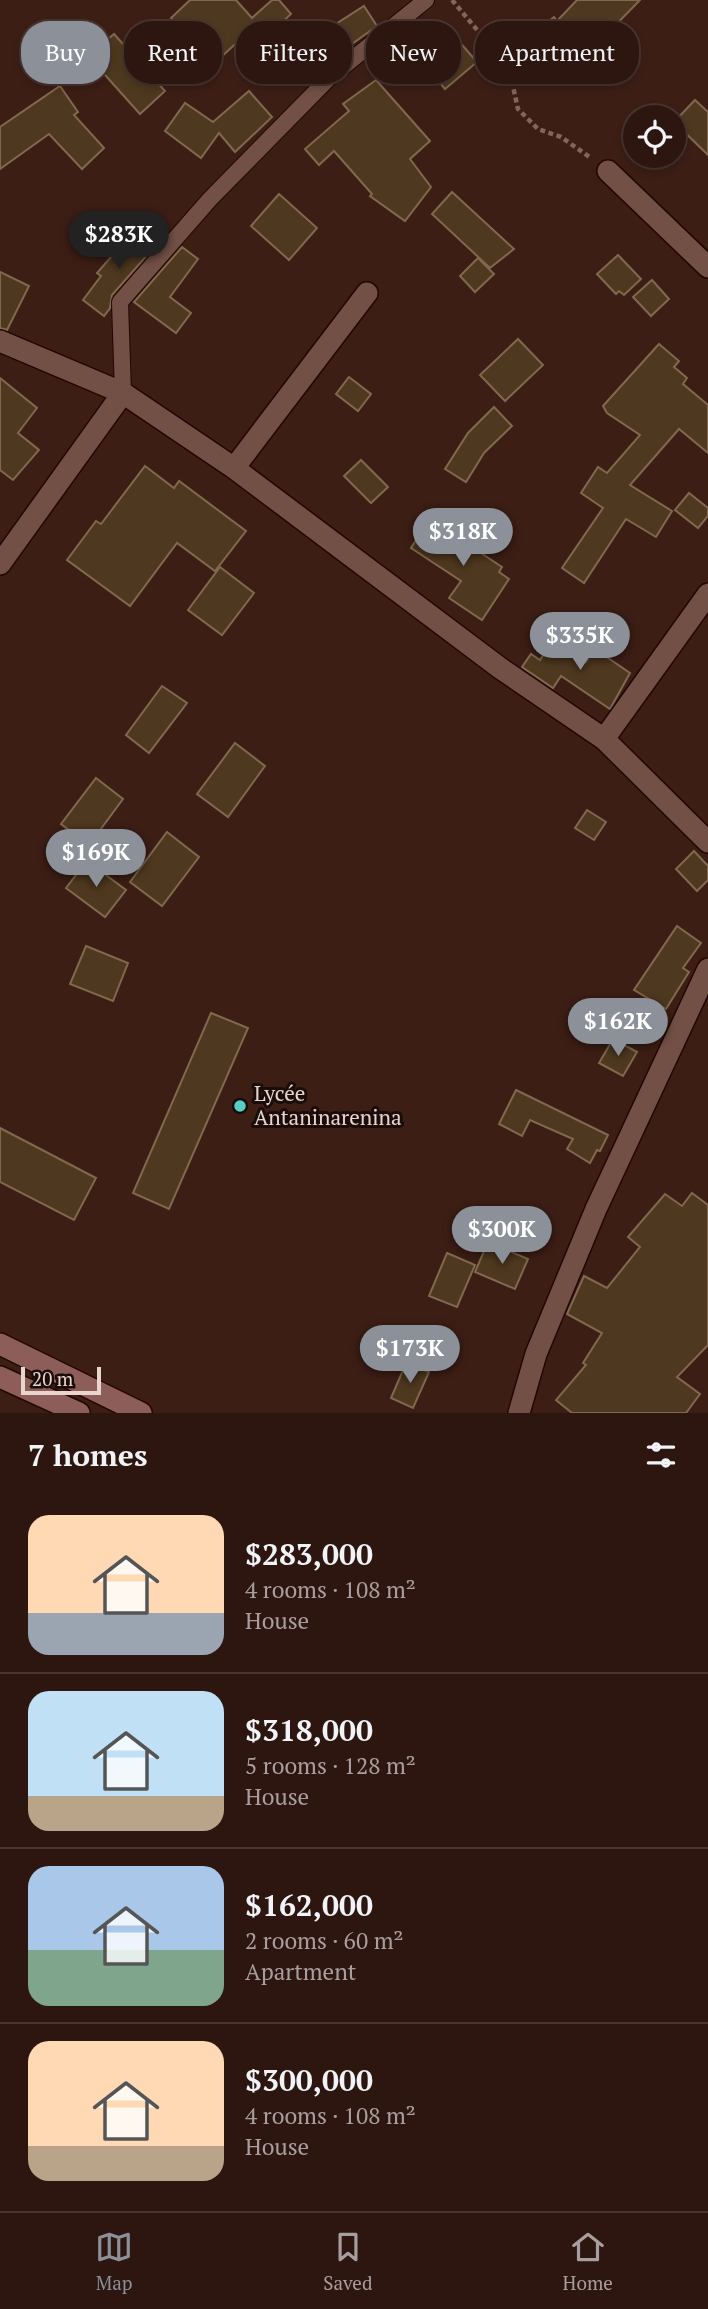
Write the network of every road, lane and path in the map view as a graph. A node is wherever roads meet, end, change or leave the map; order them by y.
1 (426, 0) edge
2 (452, 0) edge
3 (608, 171) joint
4 (708, 267) edge
5 (367, 293) dead end
6 (0, 341) edge
7 (123, 393) junction
8 (234, 468) junction
9 (0, 565) edge
10 (708, 594) edge
11 (604, 739) junction
12 (708, 842) edge
13 (708, 969) edge
14 (0, 1344) edge
15 (0, 1377) edge
16 (79, 1413) edge
17 (141, 1413) edge
18 (519, 1413) edge

1 - 7 lane
2 - 3 path
3 - 4 street
5 - 8 street
6 - 7 street
7 - 8 street
7 - 9 street
8 - 11 street
10 - 11 street
11 - 12 street
13 - 18 street
14 - 17 street
15 - 16 street

